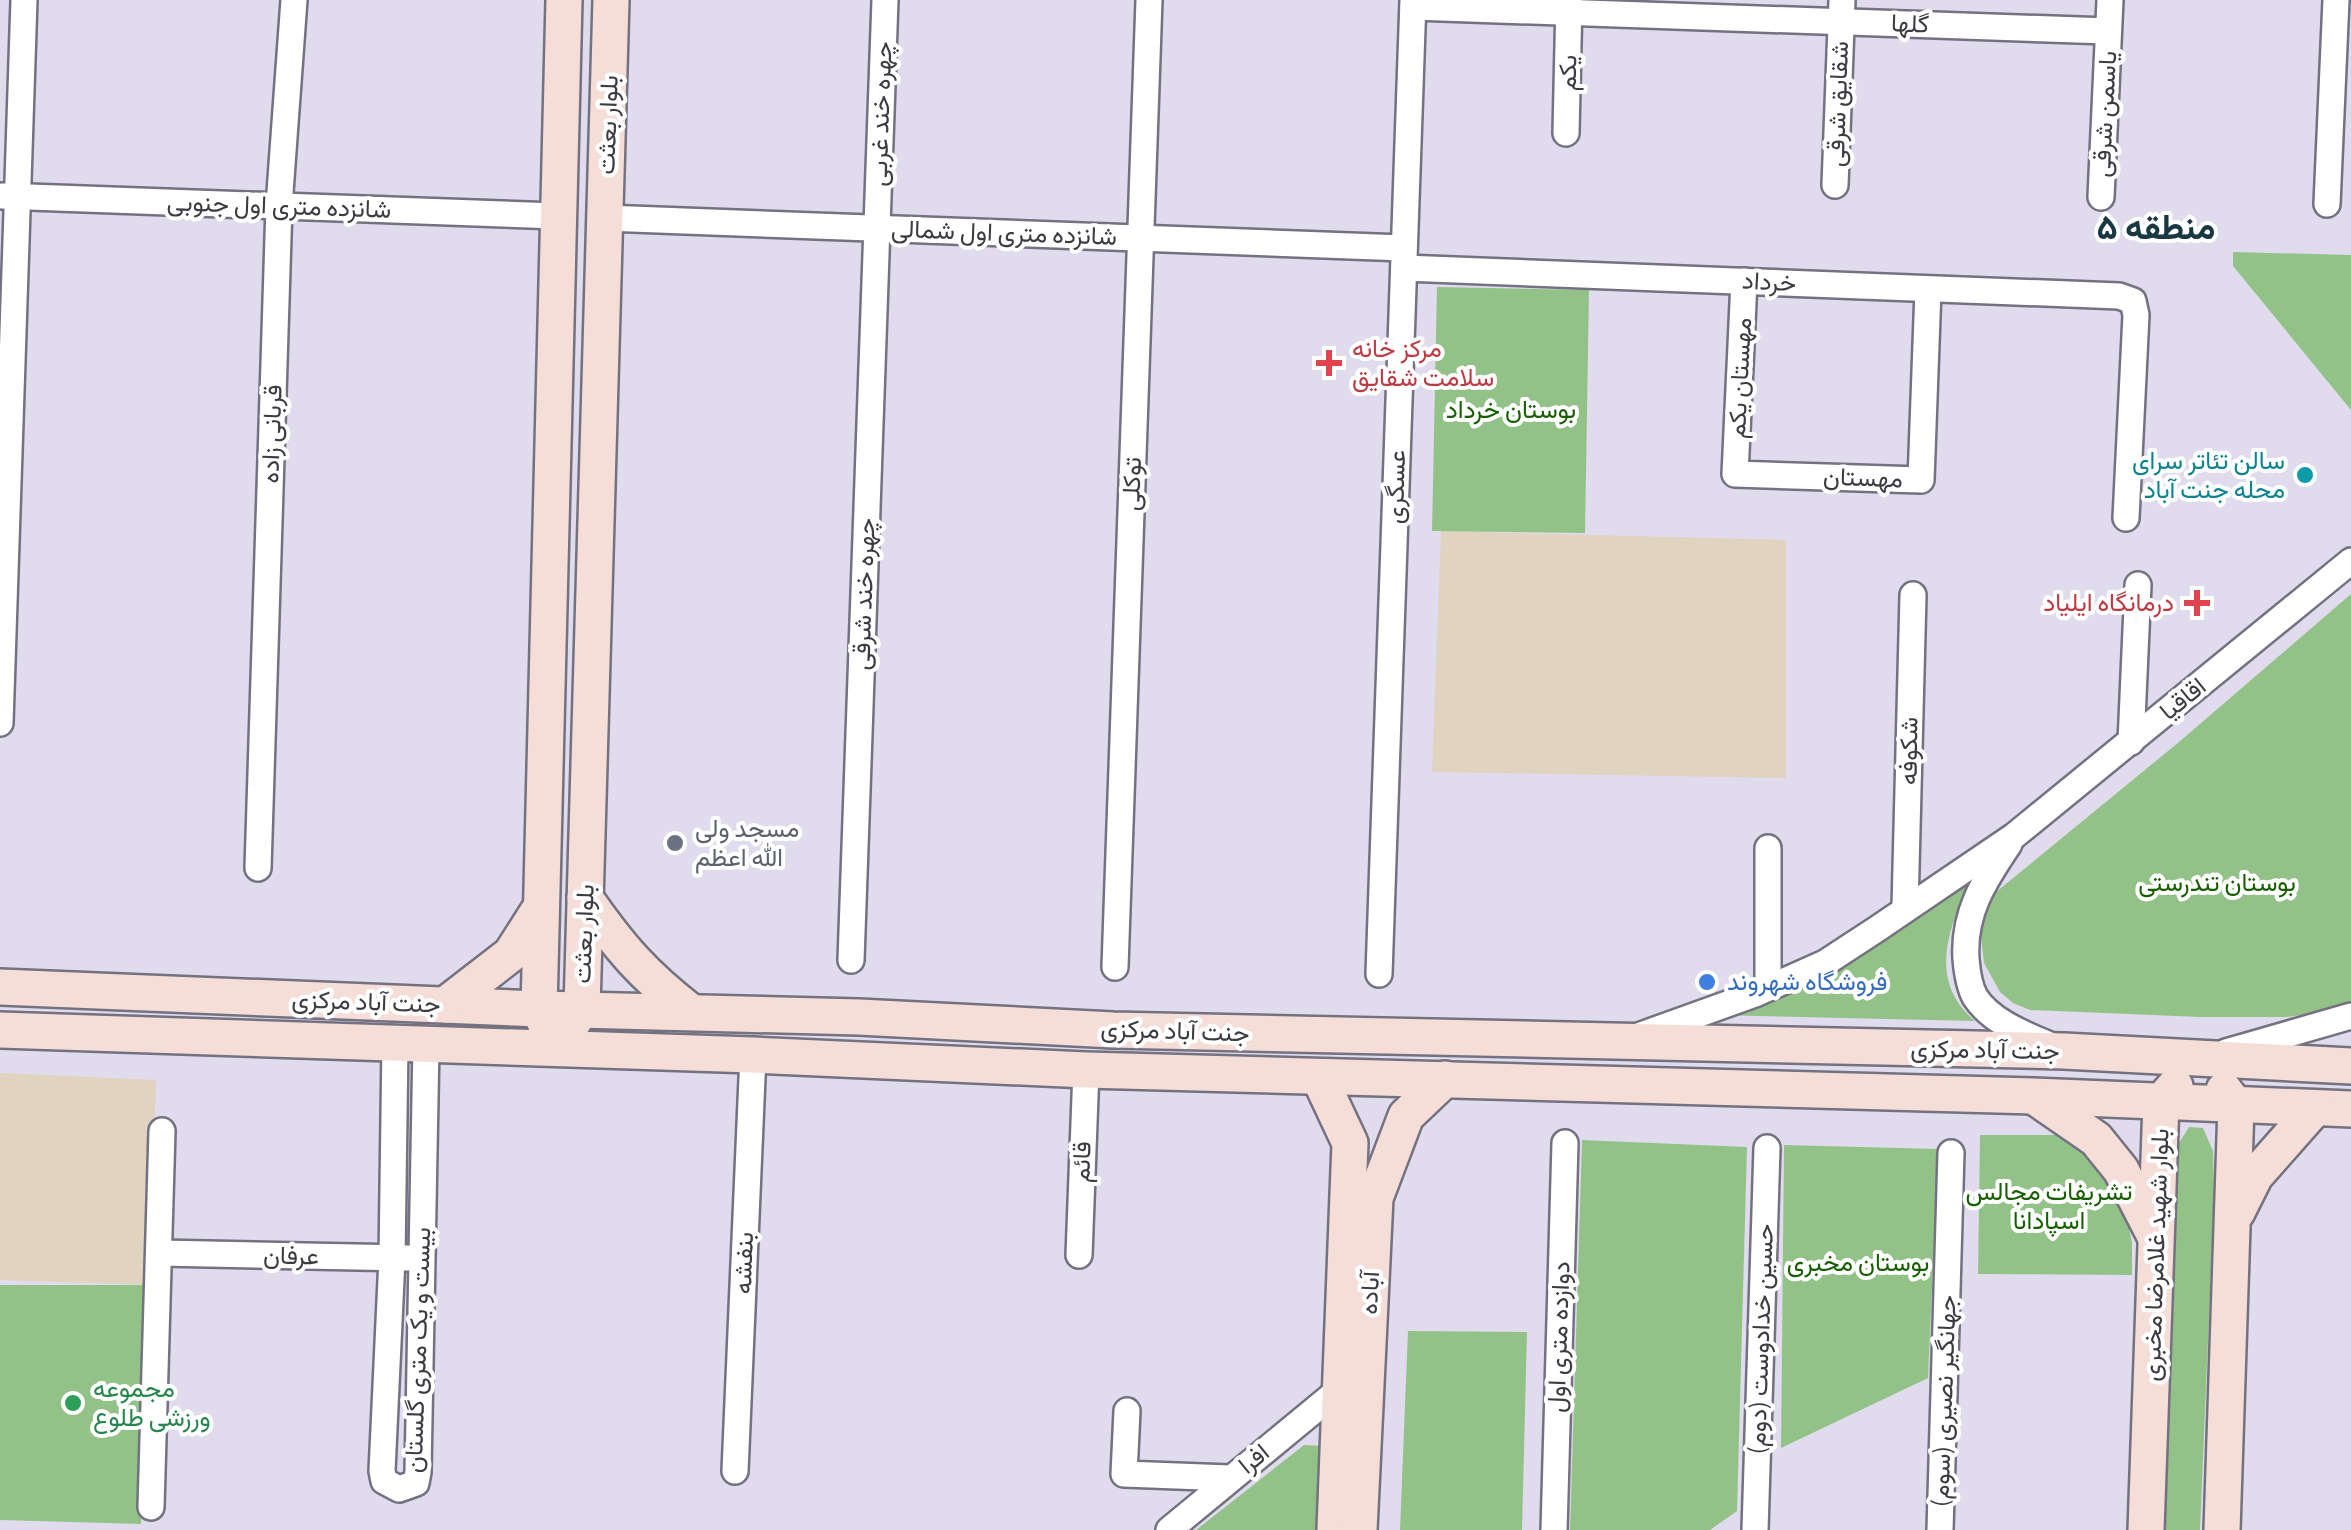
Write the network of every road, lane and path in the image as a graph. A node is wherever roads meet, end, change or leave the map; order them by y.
1 (24, 0) edge
2 (294, 0) edge
3 (564, 0) edge
4 (612, 0) edge
5 (885, 0) edge
6 (1150, 0) edge
7 (2110, 0) edge
8 (2336, 0) edge
9 (1413, 4) edge
10 (1569, 6) edge
11 (1842, 11) edge
12 (2108, 31) junction
13 (1566, 133) dead end
14 (1835, 185) dead end
15 (8, 196) edge
16 (2101, 197) dead end
17 (2327, 204) dead end
18 (278, 206) junction
19 (557, 216) junction
20 (605, 218) junction
21 (877, 228) junction
22 (1141, 238) junction
23 (1404, 258) junction
24 (1744, 281) junction
25 (1928, 290) junction
26 (1735, 474) joint
27 (2126, 518) dead end
28 (2351, 561) edge
29 (2138, 585) dead end
30 (1913, 594) dead end
31 (0, 724) edge
32 (2131, 742) junction
33 (2014, 836) junction
34 (1768, 848) dead end
35 (258, 868) dead end
36 (585, 898) junction
37 (542, 906) junction
38 (1906, 907) junction
39 (851, 960) dead end
40 (1116, 967) dead end
41 (1379, 974) dead end
42 (0, 987) edge
43 (1768, 988) junction
44 (445, 1005) junction
45 (582, 1008) junction
46 (539, 1009) junction
47 (691, 1012) junction
48 (2351, 1016) edge
49 (0, 1030) edge
50 (1618, 1043) junction
51 (410, 1044) junction
52 (556, 1049) junction
53 (2064, 1051) junction
54 (753, 1055) junction
55 (2201, 1058) junction
56 (2351, 1066) edge
57 (1086, 1070) junction
58 (1319, 1077) junction
59 (1445, 1079) junction
60 (2034, 1096) junction
61 (2160, 1102) junction
62 (2236, 1106) junction
63 (2316, 1108) junction
64 (2351, 1110) edge
65 (162, 1131) dead end
66 (1565, 1143) dead end
67 (1767, 1148) dead end
68 (1951, 1153) dead end
69 (1349, 1164) junction
70 (1386, 1164) junction
71 (2232, 1221) junction
72 (2157, 1242) junction
73 (160, 1253) junction
74 (1079, 1255) dead end
75 (392, 1258) junction
76 (422, 1258) junction
77 (1340, 1389) junction
78 (1127, 1411) dead end
79 (735, 1471) dead end
80 (1230, 1478) junction
81 (152, 1507) dead end
82 (1169, 1530) edge
83 (1335, 1530) edge
84 (1359, 1530) edge
85 (1554, 1530) edge
86 (1756, 1530) edge
87 (1940, 1530) edge
88 (2146, 1530) edge
89 (2222, 1530) edge

1 - 15 street
2 - 18 street, قربانی زاده
3 - 19 main road, بلوار بعثت
4 - 20 main road, بلوار بعثت
5 - 21 street, چهره خند غربی
6 - 22 street, توکلی
7 - 12 street, یاسمن شرقی
8 - 17 street
9 - 10 street, گلها
9 - 23 street, عسگری
10 - 11 street, گلها
10 - 13 street, یکم
11 - 12 street, گلها
11 - 14 street, شقایق شرقی
12 - 16 street, یاسمن شرقی
15 - 18 street, شانزده متری اول جنوبی
15 - 31 street
18 - 19 street, شانزده متری اول جنوبی
18 - 35 street, قربانی زاده
19 - 20 main road
19 - 37 main road, بلوار بعثت
20 - 21 street, شانزده متری اول شمالی
20 - 36 main road, بلوار بعثت
21 - 22 street, شانزده متری اول شمالی
21 - 39 street, چهره خند شرقی
22 - 23 street, شانزده متری اول شمالی
22 - 40 street, توکلی
23 - 24 street, خرداد
23 - 41 street, عسگری
24 - 25 street, خرداد
24 - 26 street, مهستان یکم
25 - 26 street, مهستان
25 - 27 street, خرداد
28 - 32 street, اقاقیا
29 - 32 street
30 - 38 street, شکوفه
32 - 33 street, اقاقیا
33 - 38 street
33 - 53 street
34 - 43 street
36 - 45 main road, بلوار بعثت
36 - 47 main road
37 - 44 main road
37 - 46 main road, بلوار بعثت
38 - 43 street
42 - 44 main road, جنت آباد مرکزی
43 - 50 street
44 - 46 main road, جنت آباد مرکزی
45 - 46 main road, جنت آباد مرکزی
45 - 47 main road, جنت آباد مرکزی
45 - 52 main road, بلوار بعثت
46 - 52 main road, بلوار بعثت
47 - 50 main road, جنت آباد مرکزی
48 - 55 street
49 - 51 main road, جنت آباد مرکزی
50 - 53 main road, جنت آباد مرکزی
51 - 52 main road, جنت آباد مرکزی
51 - 75 street, بیست و یک متری گلستان
51 - 76 street, بیست و یک متری گلستان
52 - 54 main road, جنت آباد مرکزی
53 - 55 main road, جنت آباد مرکزی
54 - 57 main road, جنت آباد مرکزی
54 - 79 street, بنفشه
55 - 56 main road, جنت آباد مرکزی
55 - 61 main road, بلوار شهید غلامرضا مخبری
55 - 62 main road
57 - 58 main road, جنت آباد مرکزی
57 - 74 street, قائم
58 - 59 main road, جنت آباد مرکزی
58 - 69 main road, آباده
59 - 60 main road, جنت آباد مرکزی
59 - 70 main road, آباده
60 - 61 main road, جنت آباد مرکزی
60 - 72 main road
61 - 62 main road, جنت آباد مرکزی
61 - 72 main road, بلوار شهید غلامرضا مخبری
62 - 63 main road, جنت آباد مرکزی
62 - 71 main road
63 - 64 main road, جنت آباد مرکزی
63 - 71 main road
65 - 73 street
66 - 85 street, دوازده متری اول
67 - 86 street, حسین خدادوست (دوم)
68 - 87 street, جهانگیر نصیری (سوم)
69 - 70 main road
69 - 77 main road, آباده
70 - 84 main road, آباده
71 - 89 main road
72 - 88 main road, بلوار شهید غلامرضا مخبری
73 - 75 street, عرفان
73 - 81 street
75 - 76 street, عرفان
75 - 76 street, بیست و یک متری گلستان
77 - 80 street, افرا
77 - 83 main road, آباده
78 - 80 street
80 - 82 street, افرا

